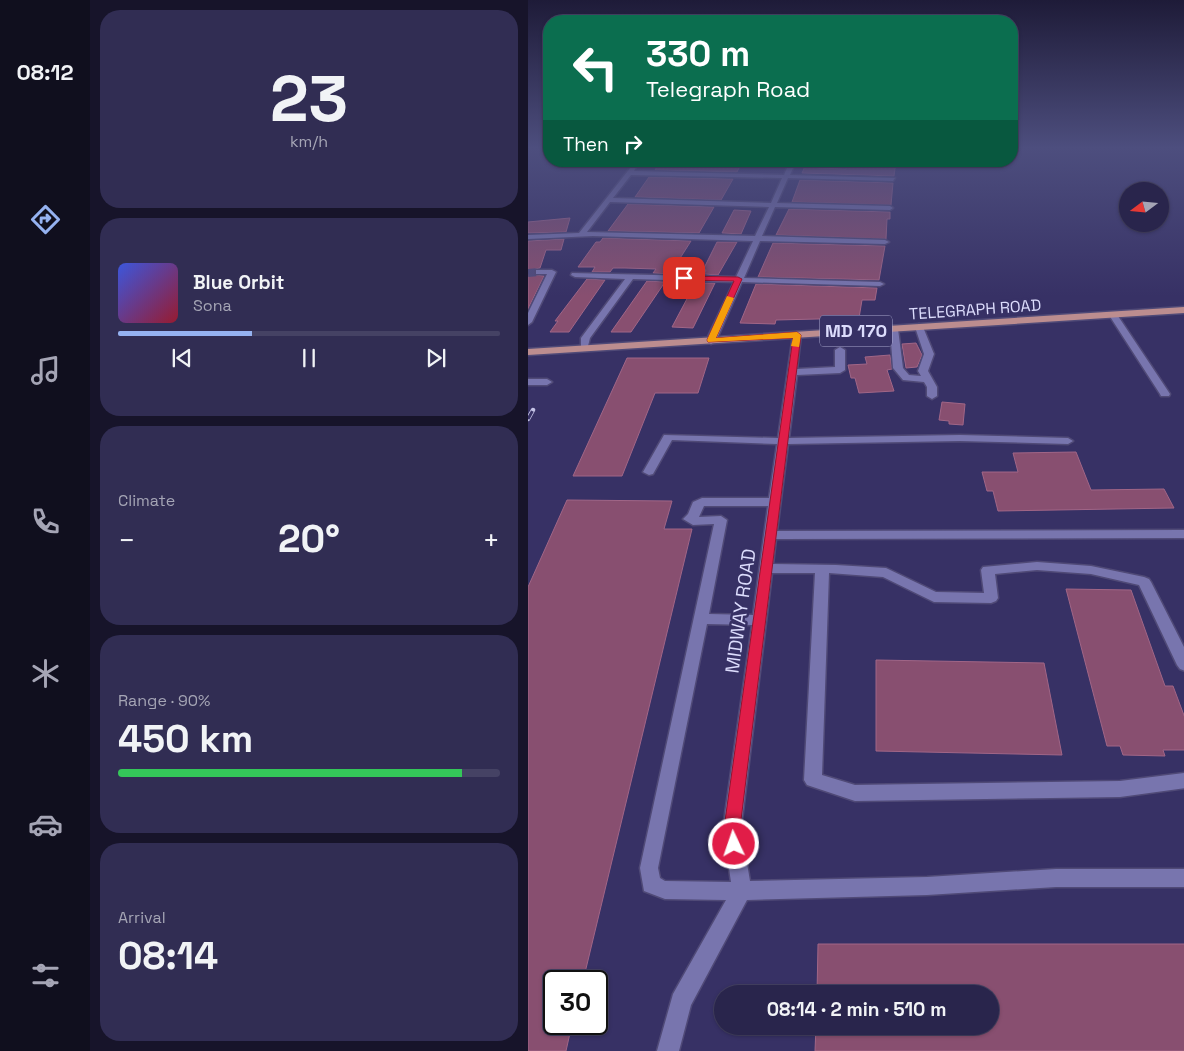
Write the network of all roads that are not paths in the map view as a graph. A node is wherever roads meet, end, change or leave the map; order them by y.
1 (775, 198) edge
2 (608, 200) joint
3 (772, 204) junction
4 (890, 208) dead end
5 (581, 235) junction
6 (528, 237) edge
7 (757, 238) junction
8 (885, 242) dead end
9 (540, 272) dead end
10 (574, 274) dead end
11 (630, 276) junction
12 (738, 279) junction
13 (880, 284) dead end
14 (1184, 310) edge
15 (1113, 315) junction
16 (528, 322) edge
17 (919, 327) junction
18 (894, 329) junction
19 (797, 335) junction
20 (711, 340) junction
21 (584, 348) junction
22 (840, 350) dead end
23 (528, 352) edge
24 (792, 372) junction
25 (928, 379) junction
26 (528, 382) edge
27 (547, 382) dead end
28 (1165, 394) dead end
29 (932, 396) dead end
30 (783, 441) junction
31 (1068, 441) dead end
32 (648, 472) dead end
33 (775, 502) junction
34 (771, 534) junction
35 (1184, 534) edge
36 (766, 568) junction
37 (822, 569) junction
38 (701, 619) junction
39 (759, 620) junction
40 (1184, 665) edge
41 (1184, 780) edge
42 (1184, 878) edge
43 (742, 891) junction
44 (668, 1051) edge

1 - 3 street
2 - 3 street
2 - 5 street
3 - 4 street
3 - 7 street
5 - 6 street
5 - 7 street
7 - 8 street
7 - 12 street
9 - 16 street
10 - 11 street
11 - 12 street
11 - 21 street
12 - 13 street
12 - 20 street
14 - 15 main road, TELEGRAPH ROAD / MD 170
15 - 17 main road, TELEGRAPH ROAD / MD 170
15 - 28 street
17 - 18 main road, TELEGRAPH ROAD / MD 170
17 - 25 street
18 - 19 main road, TELEGRAPH ROAD / MD 170
18 - 25 street
19 - 20 main road, TELEGRAPH ROAD / MD 170
19 - 24 street, MIDWAY ROAD
20 - 21 main road, TELEGRAPH ROAD / MD 170
21 - 23 main road, TELEGRAPH ROAD / MD 170
22 - 24 street
24 - 30 street, MIDWAY ROAD
25 - 29 street
26 - 27 street
30 - 31 street
30 - 32 street
30 - 33 street, MIDWAY ROAD
33 - 34 street, MIDWAY ROAD
33 - 38 street
34 - 35 street
34 - 36 street, MIDWAY ROAD
36 - 37 street
36 - 39 street, MIDWAY ROAD
37 - 40 street
37 - 41 street
38 - 39 street
38 - 43 street
39 - 43 street, MIDWAY ROAD
42 - 43 street
43 - 44 street

